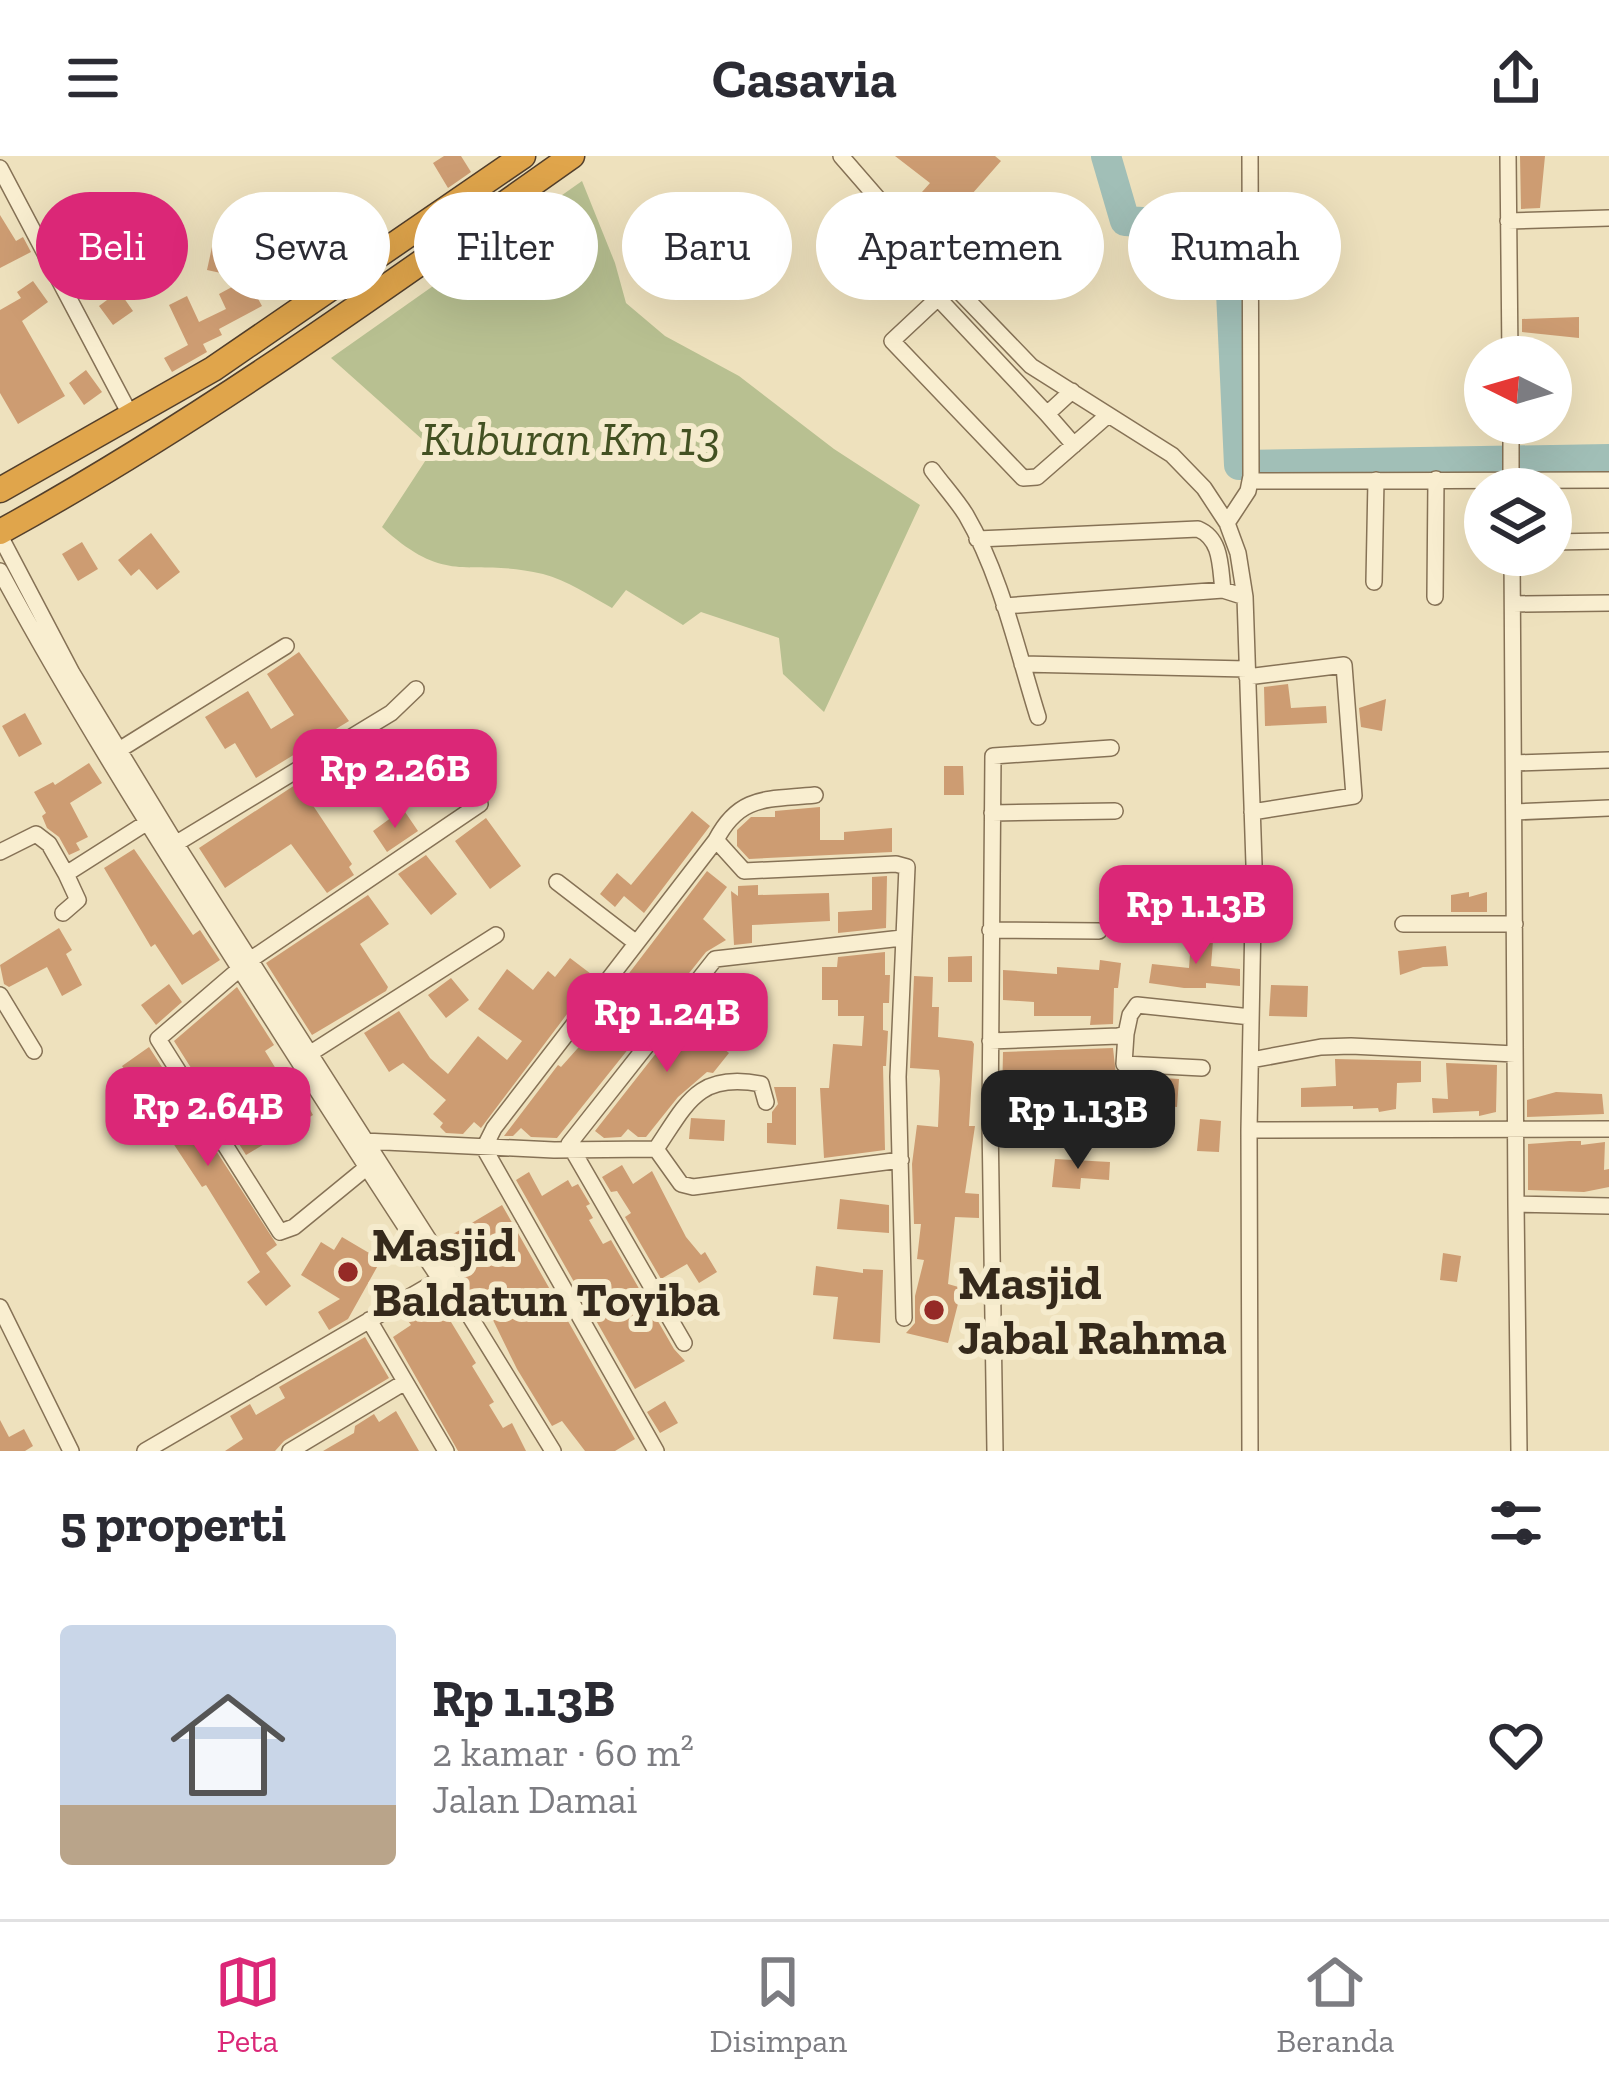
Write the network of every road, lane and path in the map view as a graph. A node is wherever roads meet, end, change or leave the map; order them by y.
1 (523, 156) edge
2 (572, 156) edge
3 (841, 156) edge
4 (1250, 156) edge
5 (1508, 156) edge
6 (0, 168) edge
7 (872, 192) edge
8 (1609, 218) edge
9 (1508, 221) junction
10 (936, 300) edge
11 (940, 300) edge
12 (967, 300) edge
13 (287, 320) junction
14 (1510, 336) edge
15 (302, 344) junction
16 (1072, 391) junction
17 (1047, 414) junction
18 (1108, 415) junction
19 (132, 418) junction
20 (85, 445) junction
21 (1074, 445) junction
22 (932, 470) dead end
23 (1251, 472) junction
24 (100, 477) junction
25 (1464, 477) edge
26 (1572, 478) edge
27 (1436, 479) junction
28 (1376, 480) junction
29 (1609, 480) edge
30 (0, 490) edge
31 (1227, 523) junction
32 (0, 534) edge
33 (977, 539) junction
34 (1572, 542) edge
35 (1609, 542) edge
36 (0, 571) edge
37 (1512, 576) edge
38 (1374, 582) dead end
39 (1223, 590) junction
40 (1245, 597) junction
41 (1436, 597) dead end
42 (1609, 603) edge
43 (1513, 604) junction
44 (1004, 606) junction
45 (286, 646) dead end
46 (1022, 664) junction
47 (1247, 673) junction
48 (416, 689) dead end
49 (1038, 717) dead end
50 (1111, 748) dead end
51 (119, 750) junction
52 (1609, 760) edge
53 (1514, 763) junction
54 (815, 795) dead end
55 (481, 804) dead end
56 (1609, 808) edge
57 (1115, 811) dead end
58 (1252, 812) junction
59 (1515, 812) junction
60 (992, 813) junction
61 (152, 819) junction
62 (716, 840) junction
63 (170, 848) junction
64 (0, 851) edge
65 (66, 874) junction
66 (557, 883) dead end
67 (63, 913) dead end
68 (1402, 924) dead end
69 (1515, 924) junction
70 (990, 930) junction
71 (1099, 931) dead end
72 (496, 935) dead end
73 (902, 938) junction
74 (635, 942) junction
75 (245, 964) junction
76 (0, 995) edge
77 (1251, 1017) junction
78 (1126, 1034) junction
79 (990, 1041) junction
80 (34, 1051) dead end
81 (1516, 1054) junction
82 (304, 1058) junction
83 (1251, 1060) junction
84 (1202, 1068) dead end
85 (766, 1102) dead end
86 (1516, 1128) junction
87 (1609, 1129) edge
88 (1249, 1130) junction
89 (349, 1140) junction
90 (368, 1142) junction
91 (484, 1148) junction
92 (569, 1149) junction
93 (656, 1149) junction
94 (901, 1160) junction
95 (365, 1168) junction
96 (1516, 1204) junction
97 (1609, 1206) edge
98 (448, 1280) junction
99 (0, 1307) edge
100 (904, 1318) dead end
101 (369, 1320) junction
102 (684, 1342) dead end
103 (405, 1382) junction
104 (69, 1447) edge
105 (51, 1451) edge
106 (145, 1451) edge
107 (290, 1451) edge
108 (445, 1451) edge
109 (553, 1451) edge
110 (656, 1451) edge
111 (995, 1451) edge
112 (1250, 1451) edge
113 (1519, 1451) edge

1 - 13 highway
2 - 15 highway
3 - 7 street
4 - 23 street
5 - 9 street
6 - 19 street
8 - 9 street
9 - 14 street
10 - 21 street
11 - 17 street
12 - 16 street
13 - 15 highway
13 - 19 highway
15 - 24 highway
16 - 17 street
16 - 18 street
17 - 21 street
18 - 21 street
18 - 31 street
19 - 20 highway
20 - 24 highway
20 - 30 highway
22 - 33 street
23 - 28 street
23 - 31 street
24 - 32 highway
25 - 27 street
26 - 29 street
27 - 28 street
27 - 41 street
28 - 38 street
31 - 40 street
32 - 51 street
33 - 39 street
33 - 44 street
34 - 35 street
36 - 61 street
37 - 43 street
39 - 40 street
39 - 44 street
40 - 47 street
42 - 43 street
43 - 53 street
44 - 46 street
45 - 51 street
46 - 47 street
46 - 49 street
47 - 58 street
47 - 58 street
48 - 63 street
50 - 60 street
51 - 61 street
52 - 53 street
53 - 59 street
54 - 62 street
55 - 75 street
56 - 59 street
57 - 60 street
58 - 77 street
59 - 69 street
60 - 70 street
61 - 63 street
61 - 65 street
62 - 73 street
62 - 74 street
63 - 75 street
64 - 65 street
65 - 67 street
66 - 74 street
68 - 69 street
69 - 81 street
70 - 71 street
70 - 79 street
72 - 82 street
73 - 92 street
73 - 94 street
74 - 91 street
75 - 82 street
75 - 95 street
76 - 80 street
77 - 78 street
77 - 83 street
78 - 79 street
78 - 84 street
79 - 111 street
81 - 83 street
81 - 86 street
82 - 89 street
82 - 90 street
83 - 88 street
85 - 93 street
86 - 87 street
86 - 88 street
86 - 96 street
88 - 112 street
89 - 90 street
89 - 95 street
90 - 91 street
90 - 98 street
91 - 92 street
91 - 110 street
92 - 93 street
92 - 102 street
93 - 94 street
94 - 100 street
95 - 98 street
96 - 97 street
96 - 113 street
98 - 101 street
98 - 109 street
99 - 104 street
101 - 103 street
101 - 106 street
103 - 107 street
103 - 108 street
104 - 105 street

